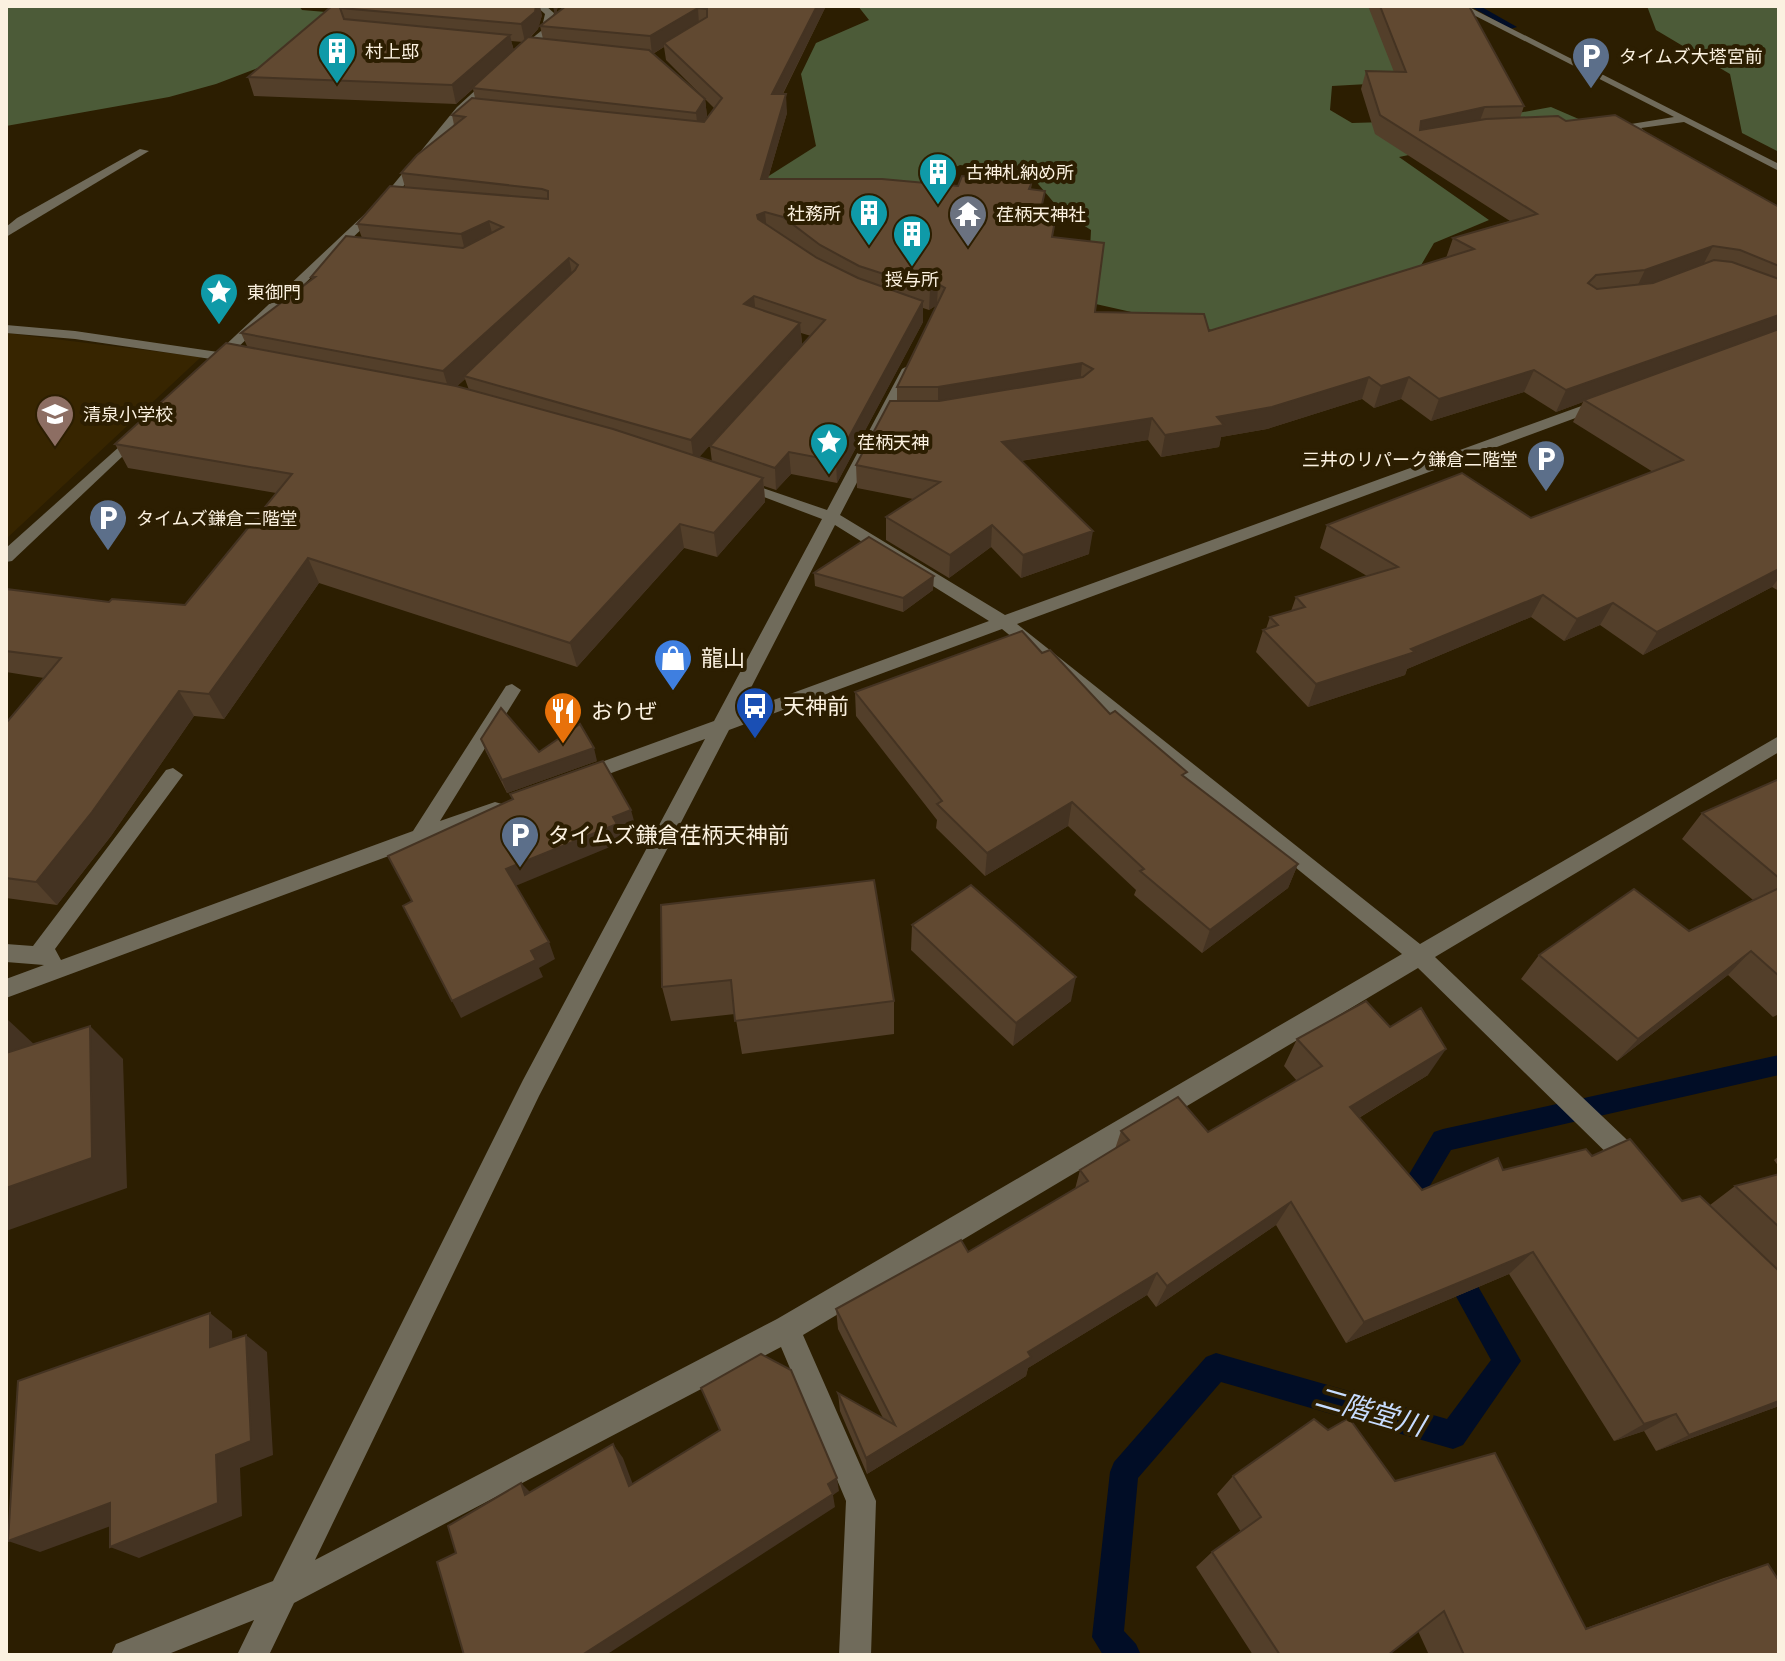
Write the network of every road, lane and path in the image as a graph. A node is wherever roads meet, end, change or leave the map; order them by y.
1 (540, 6) edge
2 (1460, 6) edge
3 (564, 19) edge
4 (545, 32) junction
5 (508, 47) edge
6 (524, 48) junction
7 (538, 50) edge
8 (461, 109) junction
9 (476, 111) edge
10 (1685, 119) junction
11 (1620, 126) edge
12 (1635, 126) junction
13 (1662, 147) edge
14 (144, 151) dead end
15 (1779, 168) edge
16 (388, 198) junction
17 (404, 200) edge
18 (6, 233) edge
19 (336, 248) junction
20 (351, 250) edge
21 (6, 329) edge
22 (917, 353) edge
23 (222, 356) junction
24 (253, 362) edge
25 (199, 377) edge
26 (1619, 397) edge
27 (154, 419) edge
28 (728, 481) edge
29 (832, 517) junction
30 (6, 557) edge
31 (1005, 623) junction
32 (512, 690) dead end
33 (723, 725) junction
34 (1779, 743) edge
35 (173, 775) dead end
36 (564, 784) edge
37 (506, 805) edge
38 (420, 837) junction
39 (6, 953) edge
40 (38, 956) junction
41 (1421, 957) junction
42 (87, 959) junction
43 (6, 989) edge
44 (1647, 1176) edge
45 (787, 1329) junction
46 (285, 1592) junction
47 (127, 1655) edge
48 (253, 1655) edge
49 (855, 1655) edge

1 - 4 street
2 - 10 street
3 - 4 street
4 - 6 street
5 - 6 street
6 - 7 street
6 - 8 street
8 - 9 street
8 - 16 street
10 - 12 street
10 - 15 street
11 - 12 street
12 - 13 street
14 - 18 street
16 - 17 street
16 - 19 street
19 - 20 street
19 - 23 street
21 - 23 street
22 - 29 street
23 - 24 street
23 - 25 street
26 - 31 street
27 - 30 street
28 - 29 street
29 - 31 street
29 - 33 street
31 - 33 street
31 - 41 street
32 - 38 street
33 - 36 street
33 - 46 street
34 - 41 street
35 - 40 street
37 - 38 street
38 - 42 street
39 - 40 street
40 - 42 street
41 - 44 street
41 - 45 street
42 - 43 street
45 - 46 street
45 - 49 street
46 - 47 street
46 - 48 street

